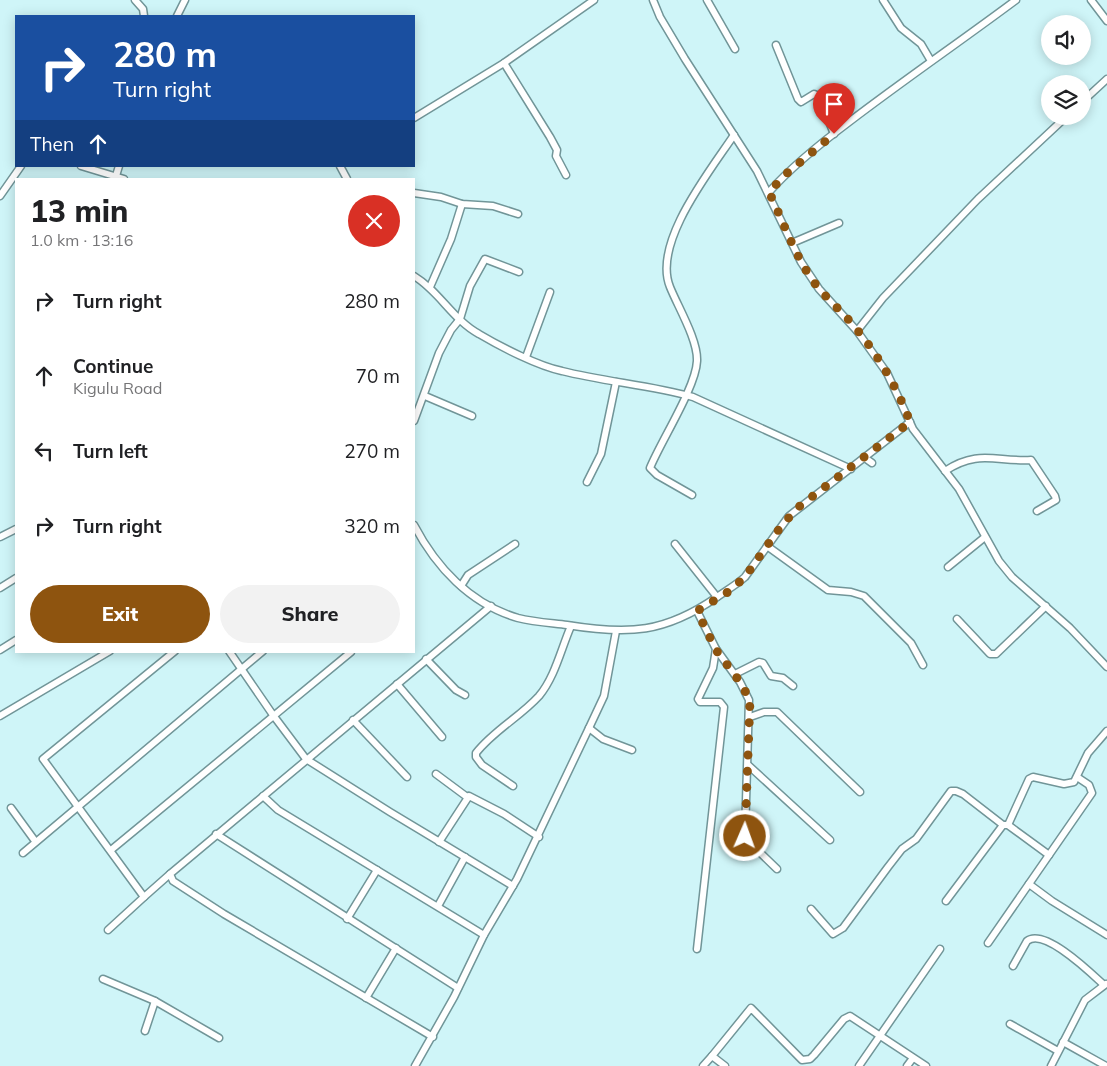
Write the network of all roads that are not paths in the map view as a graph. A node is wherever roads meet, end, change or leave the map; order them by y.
1 (135, 0) edge
2 (142, 0) edge
3 (185, 0) edge
4 (594, 0) edge
5 (653, 0) edge
6 (707, 0) edge
7 (882, 0) edge
8 (1016, 0) edge
9 (1091, 0) edge
10 (143, 13) edge
11 (178, 15) edge
12 (1107, 21) edge
13 (776, 45) dead end
14 (735, 49) dead end
15 (931, 61) junction
16 (504, 63) junction
17 (1107, 79) edge
18 (1091, 94) edge
19 (415, 117) edge
20 (1057, 125) edge
21 (834, 134) junction
22 (734, 135) junction
23 (20, 167) edge
24 (84, 167) edge
25 (566, 175) dead end
26 (116, 178) edge
27 (769, 192) junction
28 (415, 193) edge
29 (0, 196) edge
30 (462, 204) junction
31 (518, 214) dead end
32 (839, 223) dead end
33 (792, 243) junction
34 (519, 272) dead end
35 (415, 277) edge
36 (430, 287) junction
37 (550, 292) dead end
38 (460, 319) junction
39 (857, 331) junction
40 (526, 357) junction
41 (616, 382) junction
42 (685, 394) junction
43 (425, 396) junction
44 (472, 416) dead end
45 (415, 419) edge
46 (910, 422) junction
47 (865, 458) junction
48 (872, 463) dead end
49 (851, 469) junction
50 (945, 471) junction
51 (587, 482) dead end
52 (692, 495) dead end
53 (1037, 511) dead end
54 (415, 527) edge
55 (15, 530) edge
56 (0, 537) edge
57 (985, 537) junction
58 (515, 544) dead end
59 (675, 544) dead end
60 (767, 546) junction
61 (948, 567) dead end
62 (15, 579) edge
63 (461, 586) junction
64 (0, 588) edge
65 (717, 597) junction
66 (491, 606) junction
67 (1046, 606) junction
68 (697, 611) junction
69 (957, 619) dead end
70 (571, 626) junction
71 (616, 631) junction
72 (15, 641) edge
73 (0, 650) edge
74 (716, 650) junction
75 (107, 653) edge
76 (173, 653) edge
77 (230, 653) edge
78 (260, 653) edge
79 (350, 653) edge
80 (426, 659) junction
81 (923, 665) dead end
82 (1107, 667) edge
83 (240, 669) junction
84 (735, 674) junction
85 (397, 684) junction
86 (794, 686) dead end
87 (465, 695) dead end
88 (272, 715) junction
89 (0, 716) edge
90 (750, 717) junction
91 (354, 720) junction
92 (589, 728) junction
93 (1107, 731) edge
94 (442, 737) dead end
95 (632, 750) dead end
96 (306, 759) junction
97 (748, 765) junction
98 (436, 774) dead end
99 (408, 777) dead end
100 (1077, 777) junction
101 (513, 786) dead end
102 (860, 792) dead end
103 (263, 796) junction
104 (467, 797) junction
105 (77, 805) junction
106 (10, 808) dead end
107 (1005, 825) junction
108 (216, 834) junction
109 (539, 837) junction
110 (830, 840) dead end
111 (35, 841) junction
112 (439, 842) junction
113 (111, 850) junction
114 (23, 853) dead end
115 (1049, 855) junction
116 (465, 857) junction
117 (777, 869) dead end
118 (377, 870) junction
119 (170, 874) junction
120 (1028, 884) junction
121 (513, 886) junction
122 (144, 897) junction
123 (946, 901) dead end
124 (438, 906) junction
125 (811, 908) dead end
126 (347, 919) junction
127 (108, 930) dead end
128 (484, 935) junction
129 (1107, 935) edge
130 (988, 944) dead end
131 (396, 948) junction
132 (697, 949) dead end
133 (940, 949) dead end
134 (1013, 966) dead end
135 (102, 978) dead end
136 (1106, 984) edge
137 (458, 988) junction
138 (366, 998) junction
139 (155, 1001) junction
140 (1010, 1024) dead end
141 (145, 1032) dead end
142 (433, 1037) junction
143 (880, 1037) junction
144 (219, 1038) dead end
145 (1063, 1042) junction
146 (1058, 1051) junction
147 (712, 1056) junction
148 (913, 1058) junction
149 (415, 1066) edge
150 (703, 1066) edge
151 (725, 1066) edge
152 (859, 1066) edge
153 (908, 1066) edge
154 (926, 1066) edge
155 (1052, 1066) edge
156 (1106, 1066) edge

1 - 10 street
2 - 10 street
3 - 11 street
4 - 16 street
5 - 22 street
6 - 14 street
7 - 15 street
8 - 15 street
9 - 12 street
13 - 21 street
15 - 21 street
16 - 19 street
16 - 25 street
17 - 18 street
20 - 39 street
21 - 27 street
22 - 27 street
22 - 42 street
23 - 29 street
24 - 26 street
27 - 33 street
28 - 30 street
30 - 31 street
30 - 36 street
32 - 33 street
33 - 39 street
34 - 38 street
35 - 36 street
36 - 38 street
37 - 40 street
38 - 40 street
38 - 43 street
39 - 46 street
40 - 41 street
41 - 42 street
41 - 51 street
42 - 49 street
42 - 52 street
43 - 44 street
43 - 45 street
46 - 47 street
46 - 50 street
47 - 48 street
47 - 49 street
49 - 60 street
50 - 53 street
50 - 57 street
54 - 63 street
55 - 56 street
57 - 61 street
57 - 67 street
58 - 63 street
59 - 65 street
60 - 65 street
60 - 81 street
62 - 64 street
63 - 66 street
65 - 68 street
66 - 70 street
66 - 80 street
67 - 69 street
67 - 82 street
68 - 71 street
68 - 74 street
70 - 71 street
70 - 101 street
71 - 92 street
72 - 73 street
74 - 84 street
74 - 132 street
75 - 89 street
76 - 105 street
77 - 83 street
78 - 83 street
79 - 88 street
80 - 85 street
80 - 87 street
83 - 88 street
83 - 105 street
84 - 86 street
84 - 90 street
85 - 91 street
85 - 94 street
88 - 96 street
88 - 113 street
90 - 97 street
90 - 102 street
91 - 96 street
91 - 99 street
92 - 95 street
92 - 109 street
93 - 100 street
96 - 103 street
96 - 112 street
97 - 110 street
97 - 117 street
98 - 104 street
100 - 107 street
100 - 115 street
103 - 108 street
103 - 118 street
104 - 109 street
104 - 112 street
105 - 111 street
105 - 113 street
106 - 111 street
107 - 115 street
107 - 123 street
107 - 125 street
108 - 119 street
108 - 126 street
109 - 121 street
111 - 114 street
112 - 116 street
113 - 122 street
115 - 120 street
116 - 121 street
116 - 124 street
118 - 124 street
118 - 126 street
119 - 122 street
119 - 138 street
120 - 129 street
120 - 130 street
121 - 128 street
122 - 127 street
124 - 128 street
126 - 131 street
128 - 137 street
131 - 137 street
131 - 138 street
133 - 143 street
134 - 136 street
135 - 139 street
136 - 145 street
137 - 142 street
138 - 142 street
139 - 141 street
139 - 144 street
140 - 146 street
142 - 149 street
143 - 147 street
143 - 148 street
143 - 152 street
145 - 146 street
145 - 156 street
146 - 155 street
147 - 150 street
147 - 151 street
148 - 153 street
148 - 154 street

